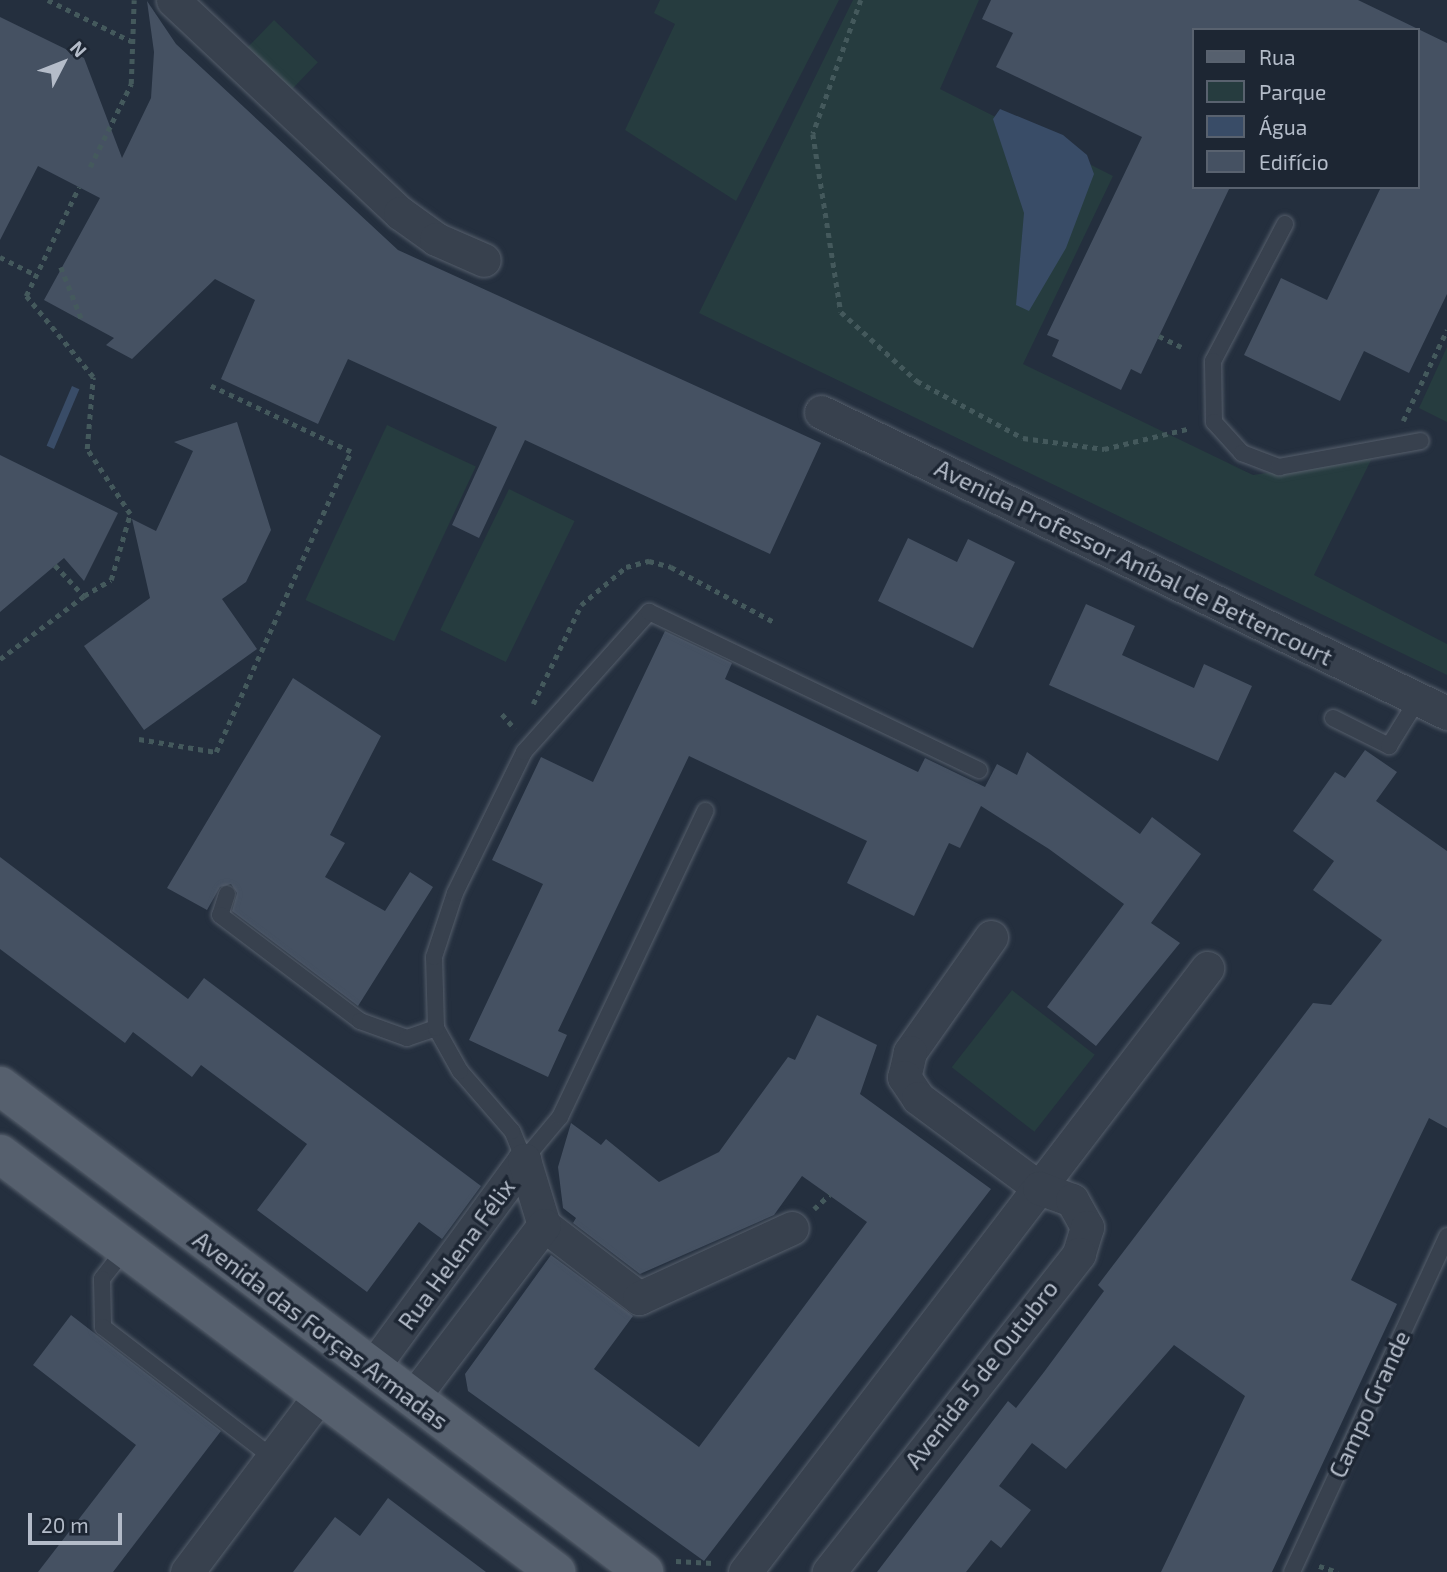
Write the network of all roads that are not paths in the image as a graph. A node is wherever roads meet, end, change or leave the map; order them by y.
1 (173, 0) edge
2 (1285, 224) dead end
3 (484, 260) dead end
4 (821, 412) dead end
5 (1421, 441) dead end
6 (1418, 699) junction
7 (1447, 713) edge
8 (1332, 718) dead end
9 (979, 770) dead end
10 (705, 811) dead end
11 (227, 894) dead end
12 (991, 937) dead end
13 (1207, 968) dead end
14 (436, 1028) junction
15 (0, 1086) edge
16 (0, 1154) edge
17 (524, 1160) junction
18 (1039, 1188) junction
19 (544, 1225) junction
20 (792, 1228) dead end
21 (1447, 1236) edge
22 (126, 1248) junction
23 (372, 1368) junction
24 (320, 1395) junction
25 (412, 1399) junction
26 (273, 1458) junction
27 (746, 1571) edge
28 (187, 1572) edge
29 (556, 1572) edge
30 (643, 1572) edge
31 (829, 1572) edge
32 (1292, 1572) edge

1 - 3 street
2 - 5 lane
4 - 6 street, Avenida Professor Aníbal de Bettencourt
6 - 7 street, Avenida Professor Aníbal de Bettencourt
6 - 8 lane
9 - 14 lane
10 - 17 lane
11 - 14 lane
12 - 18 street, Avenida 5 de Outubro
13 - 18 street
14 - 17 lane
15 - 23 main road, Avenida das Forças Armadas
16 - 22 main road
17 - 19 street, Rua Helena Félix
17 - 23 street, Rua Helena Félix
18 - 27 street
18 - 31 street, Avenida 5 de Outubro
19 - 20 street
19 - 25 street
21 - 32 lane, Campo Grande
22 - 24 main road
22 - 26 lane
23 - 25 main road, Avenida das Forças Armadas
24 - 26 street
24 - 29 main road
25 - 30 main road, Avenida das Forças Armadas
26 - 28 street

